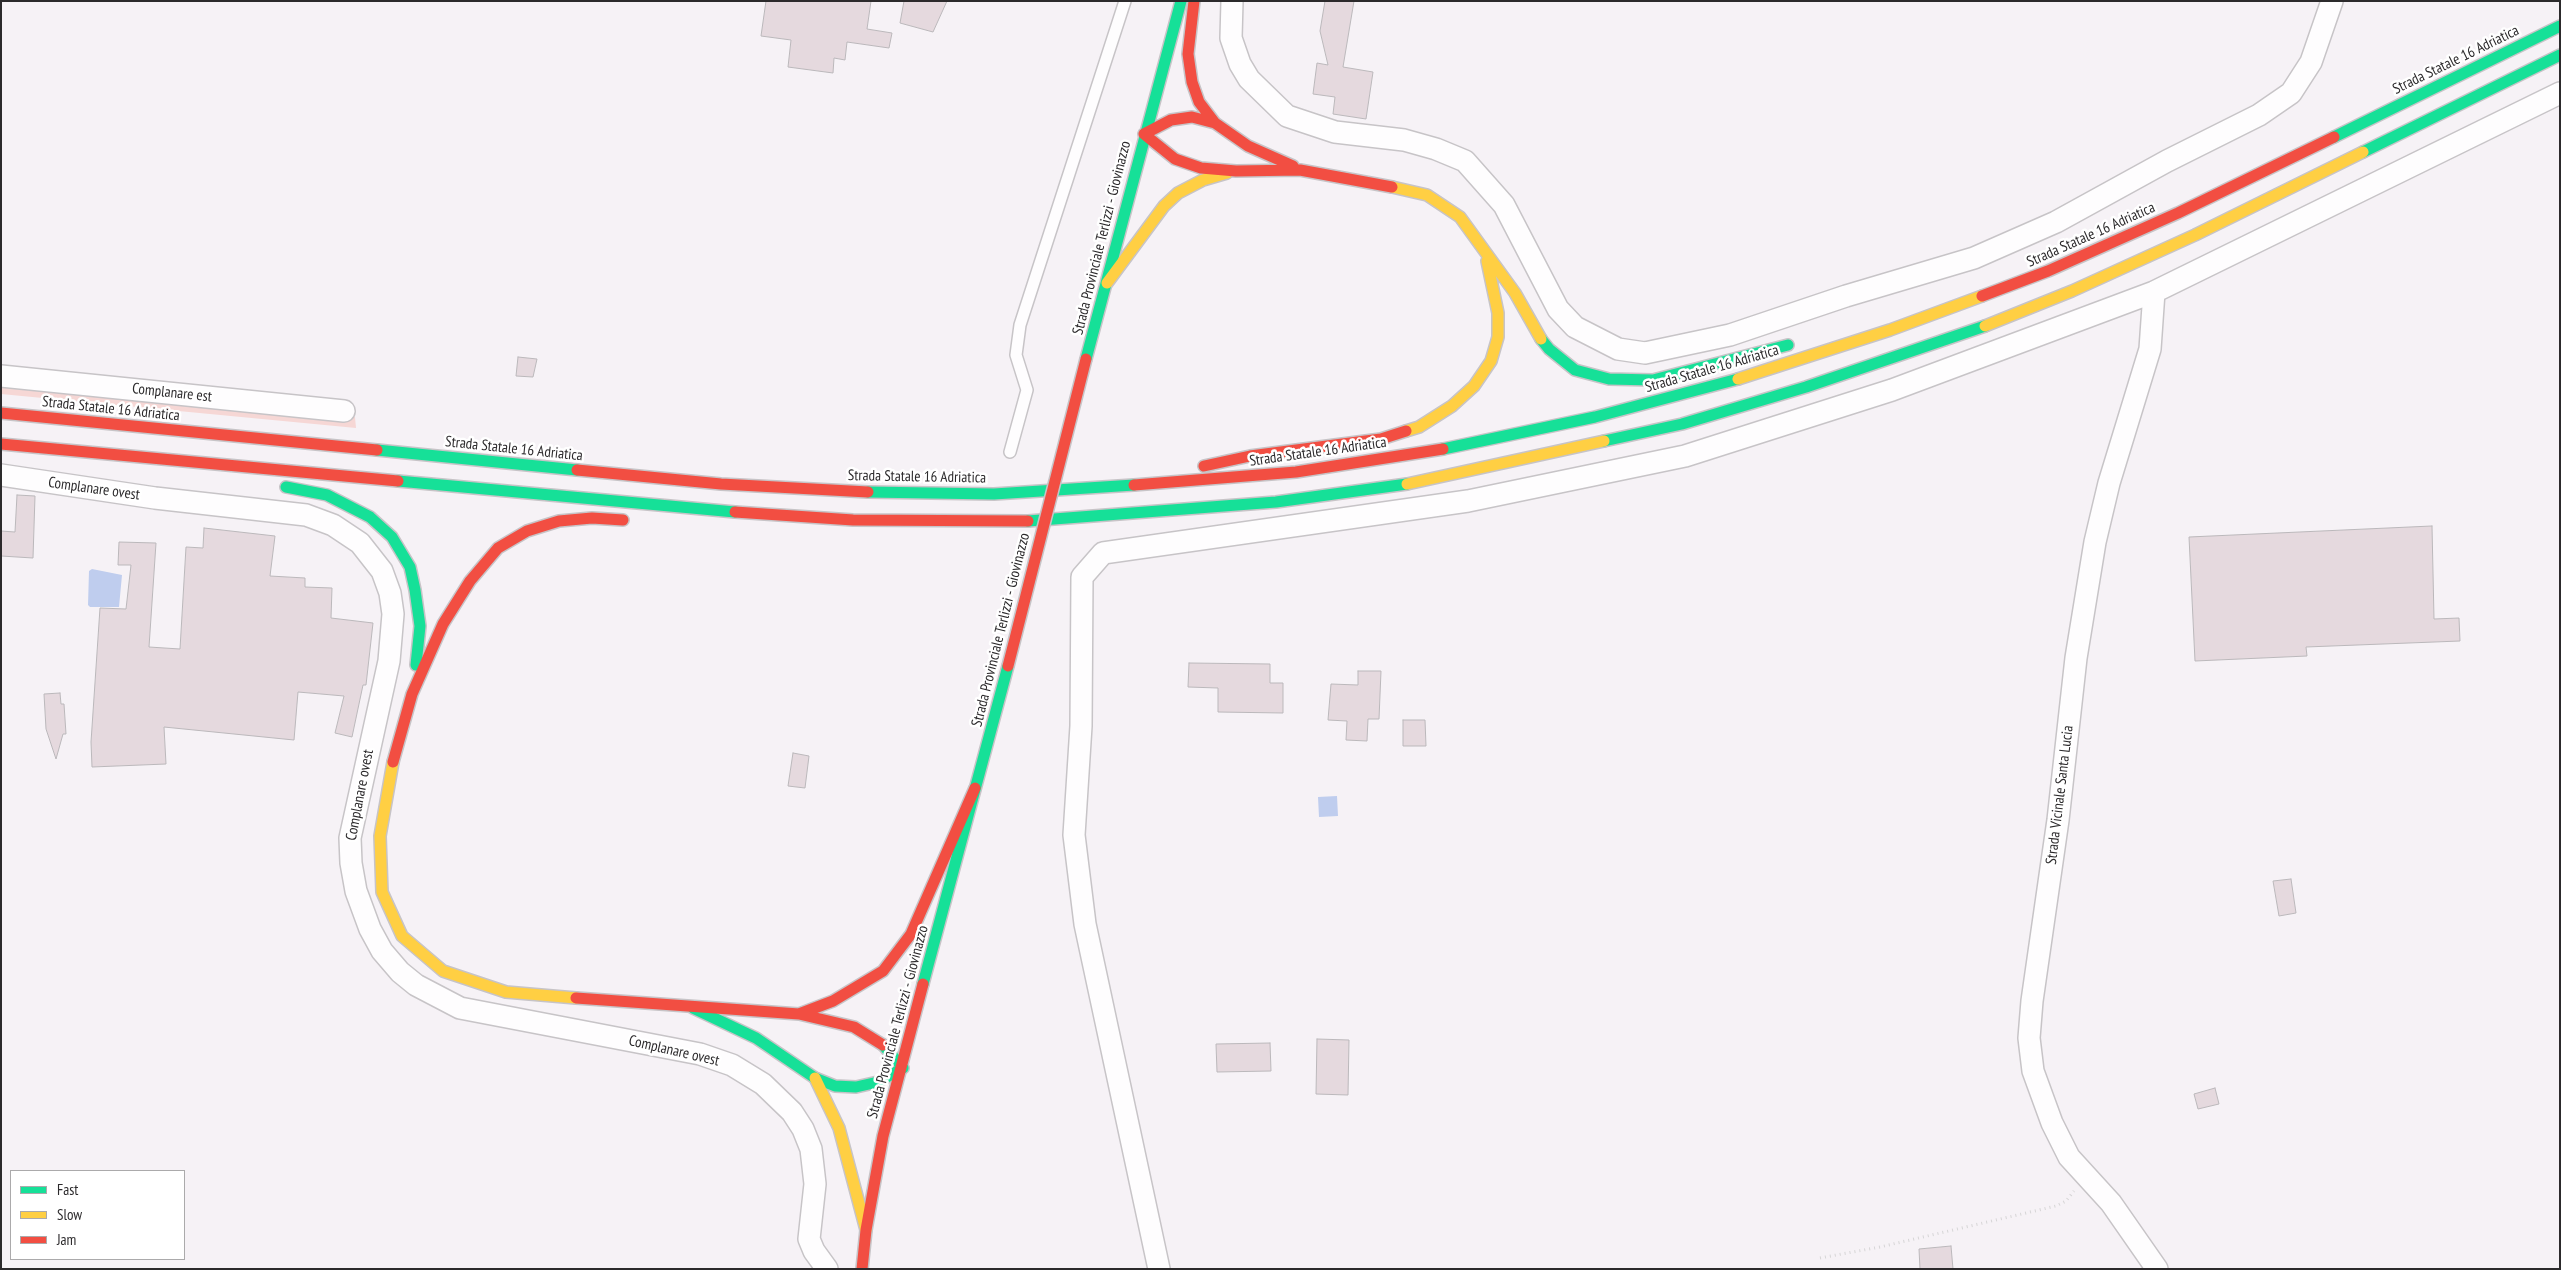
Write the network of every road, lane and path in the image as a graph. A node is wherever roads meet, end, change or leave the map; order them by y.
1 (1125, 1) edge
2 (1181, 1) edge
3 (1194, 1) edge
4 (1232, 1) edge
5 (2332, 1) edge
6 (2560, 26) edge
7 (2560, 55) edge
8 (2560, 93) edge
9 (1215, 123) junction
10 (1144, 134) junction
11 (1300, 170) junction
12 (1236, 171) junction
13 (1485, 252) junction
14 (1107, 283) junction
15 (2154, 292) junction
16 (1890, 330) junction
17 (1826, 338) dead end
18 (1798, 342) dead end
19 (1, 376) edge
20 (344, 411) dead end
21 (1, 414) edge
22 (1, 444) edge
23 (58, 450) junction
24 (1010, 452) dead end
25 (122, 467) dead end
26 (1, 475) edge
27 (278, 486) dead end
28 (1102, 488) junction
29 (730, 512) junction
30 (685, 520) dead end
31 (639, 521) dead end
32 (412, 694) junction
33 (976, 788) junction
34 (693, 1008) junction
35 (799, 1014) junction
36 (902, 1068) junction
37 (815, 1078) junction
38 (2082, 1172) junction
39 (866, 1230) junction
40 (1820, 1258) dead end
41 (827, 1269) edge
42 (862, 1269) edge
43 (1159, 1269) edge
44 (2157, 1269) edge

1 - 24 lane
2 - 10 main road, Strada Provinciale Terlizzi - Giovinazzo
3 - 9 main road
4 - 5 street
6 - 16 main road, Strada Statale 16 Adriatica
7 - 29 main road
8 - 15 street
9 - 10 main road
9 - 11 main road
10 - 12 main road
10 - 14 main road, Strada Provinciale Terlizzi - Giovinazzo
11 - 12 main road
11 - 13 main road
12 - 14 main road
13 - 18 main road
13 - 28 main road
14 - 33 main road, Strada Provinciale Terlizzi - Giovinazzo, bridge
15 - 38 street, Strada Vicinale Santa Lucia
15 - 43 street
16 - 17 main road
16 - 28 main road, Strada Statale 16 Adriatica
19 - 20 street, Complanare est
21 - 28 main road, Strada Statale 16 Adriatica
22 - 23 main road
23 - 25 main road
23 - 29 main road
26 - 41 street, Complanare ovest
27 - 32 main road
29 - 30 main road
31 - 32 main road
32 - 34 main road
33 - 35 main road
33 - 36 main road, Strada Provinciale Terlizzi - Giovinazzo
34 - 35 main road
34 - 37 main road
35 - 36 main road
36 - 37 main road
36 - 39 main road, Strada Provinciale Terlizzi - Giovinazzo
37 - 39 main road
38 - 40 path
38 - 44 street, Strada Vicinale Santa Lucia
39 - 42 main road, Strada Provinciale Terlizzi - Giovinazzo

